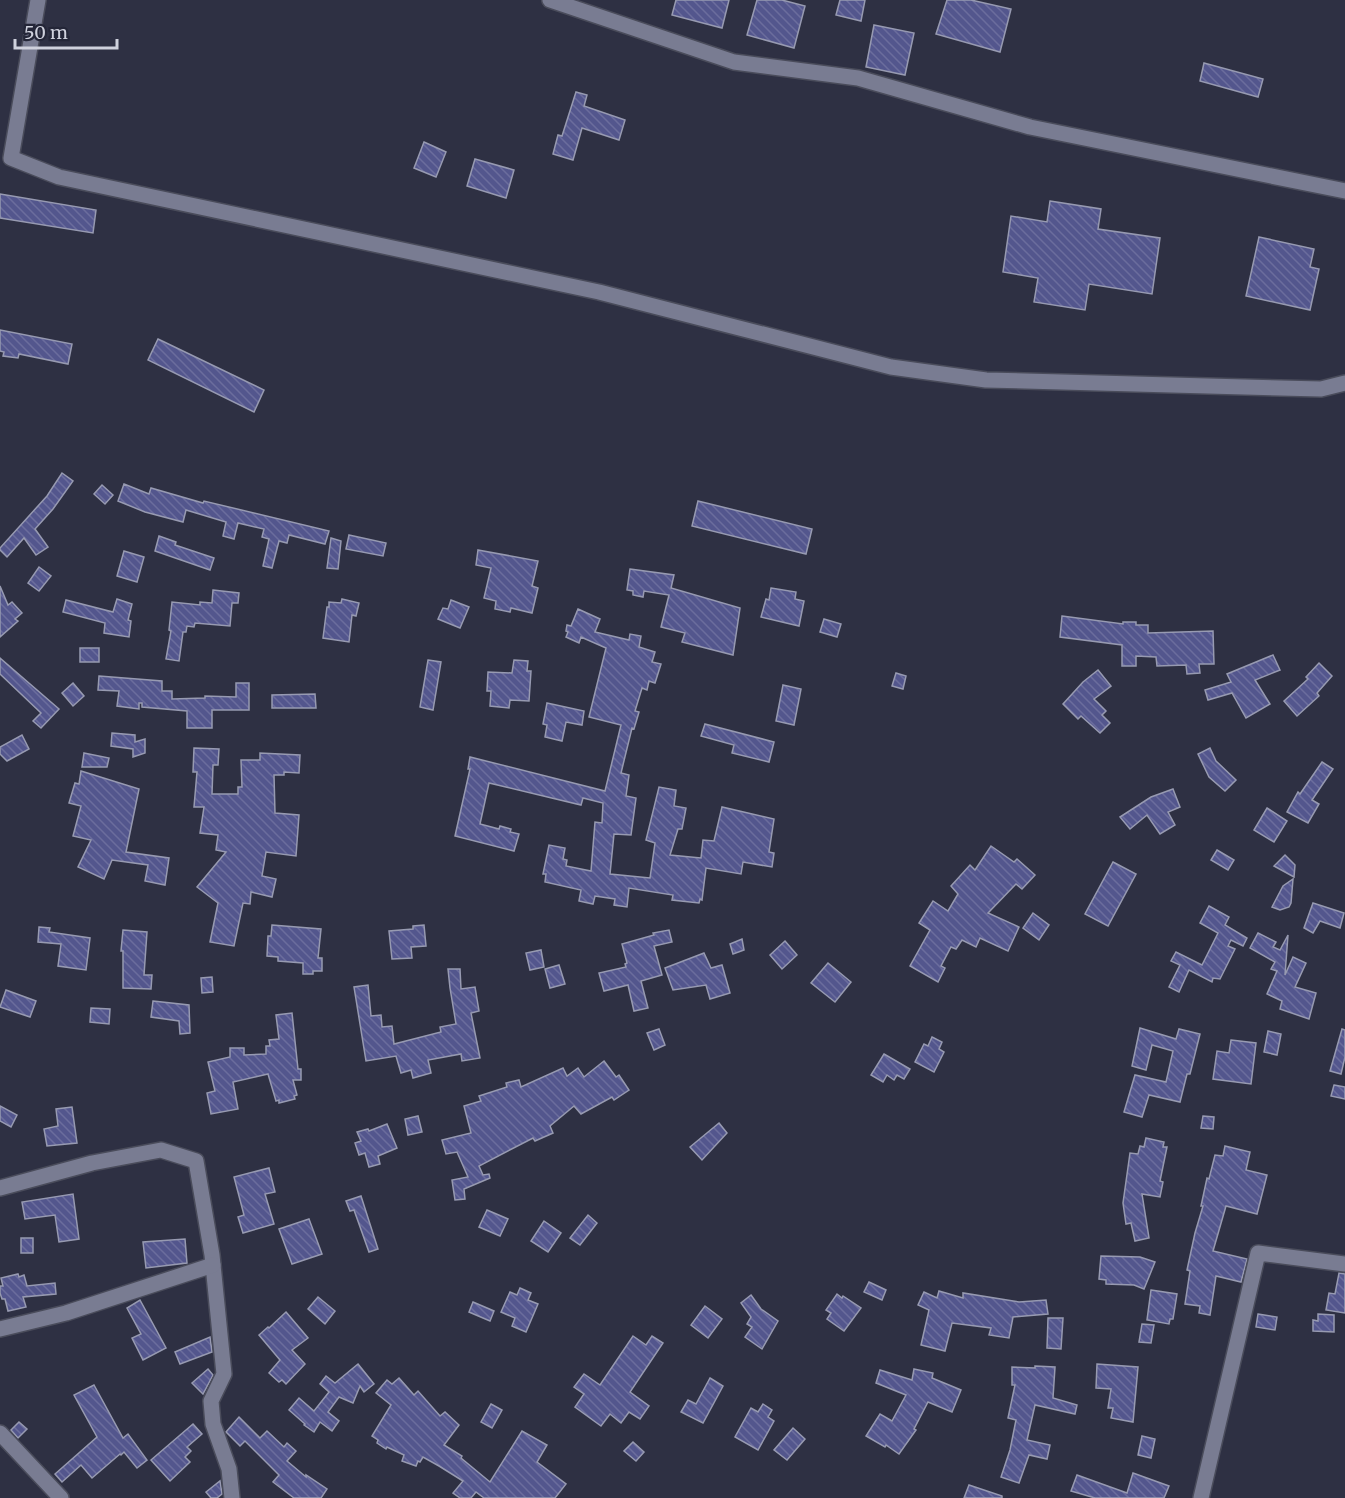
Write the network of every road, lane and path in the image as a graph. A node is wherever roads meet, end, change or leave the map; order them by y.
1 (38, 0) edge
2 (550, 0) edge
3 (1345, 191) edge
4 (1345, 383) edge
5 (0, 1188) edge
6 (1345, 1264) edge
7 (213, 1265) junction
8 (0, 1329) edge
9 (0, 1433) edge
10 (61, 1498) edge
11 (232, 1498) edge
12 (1201, 1498) edge

1 - 4 street
2 - 3 street
5 - 7 street
6 - 12 street
7 - 8 street
7 - 11 street
9 - 10 street

